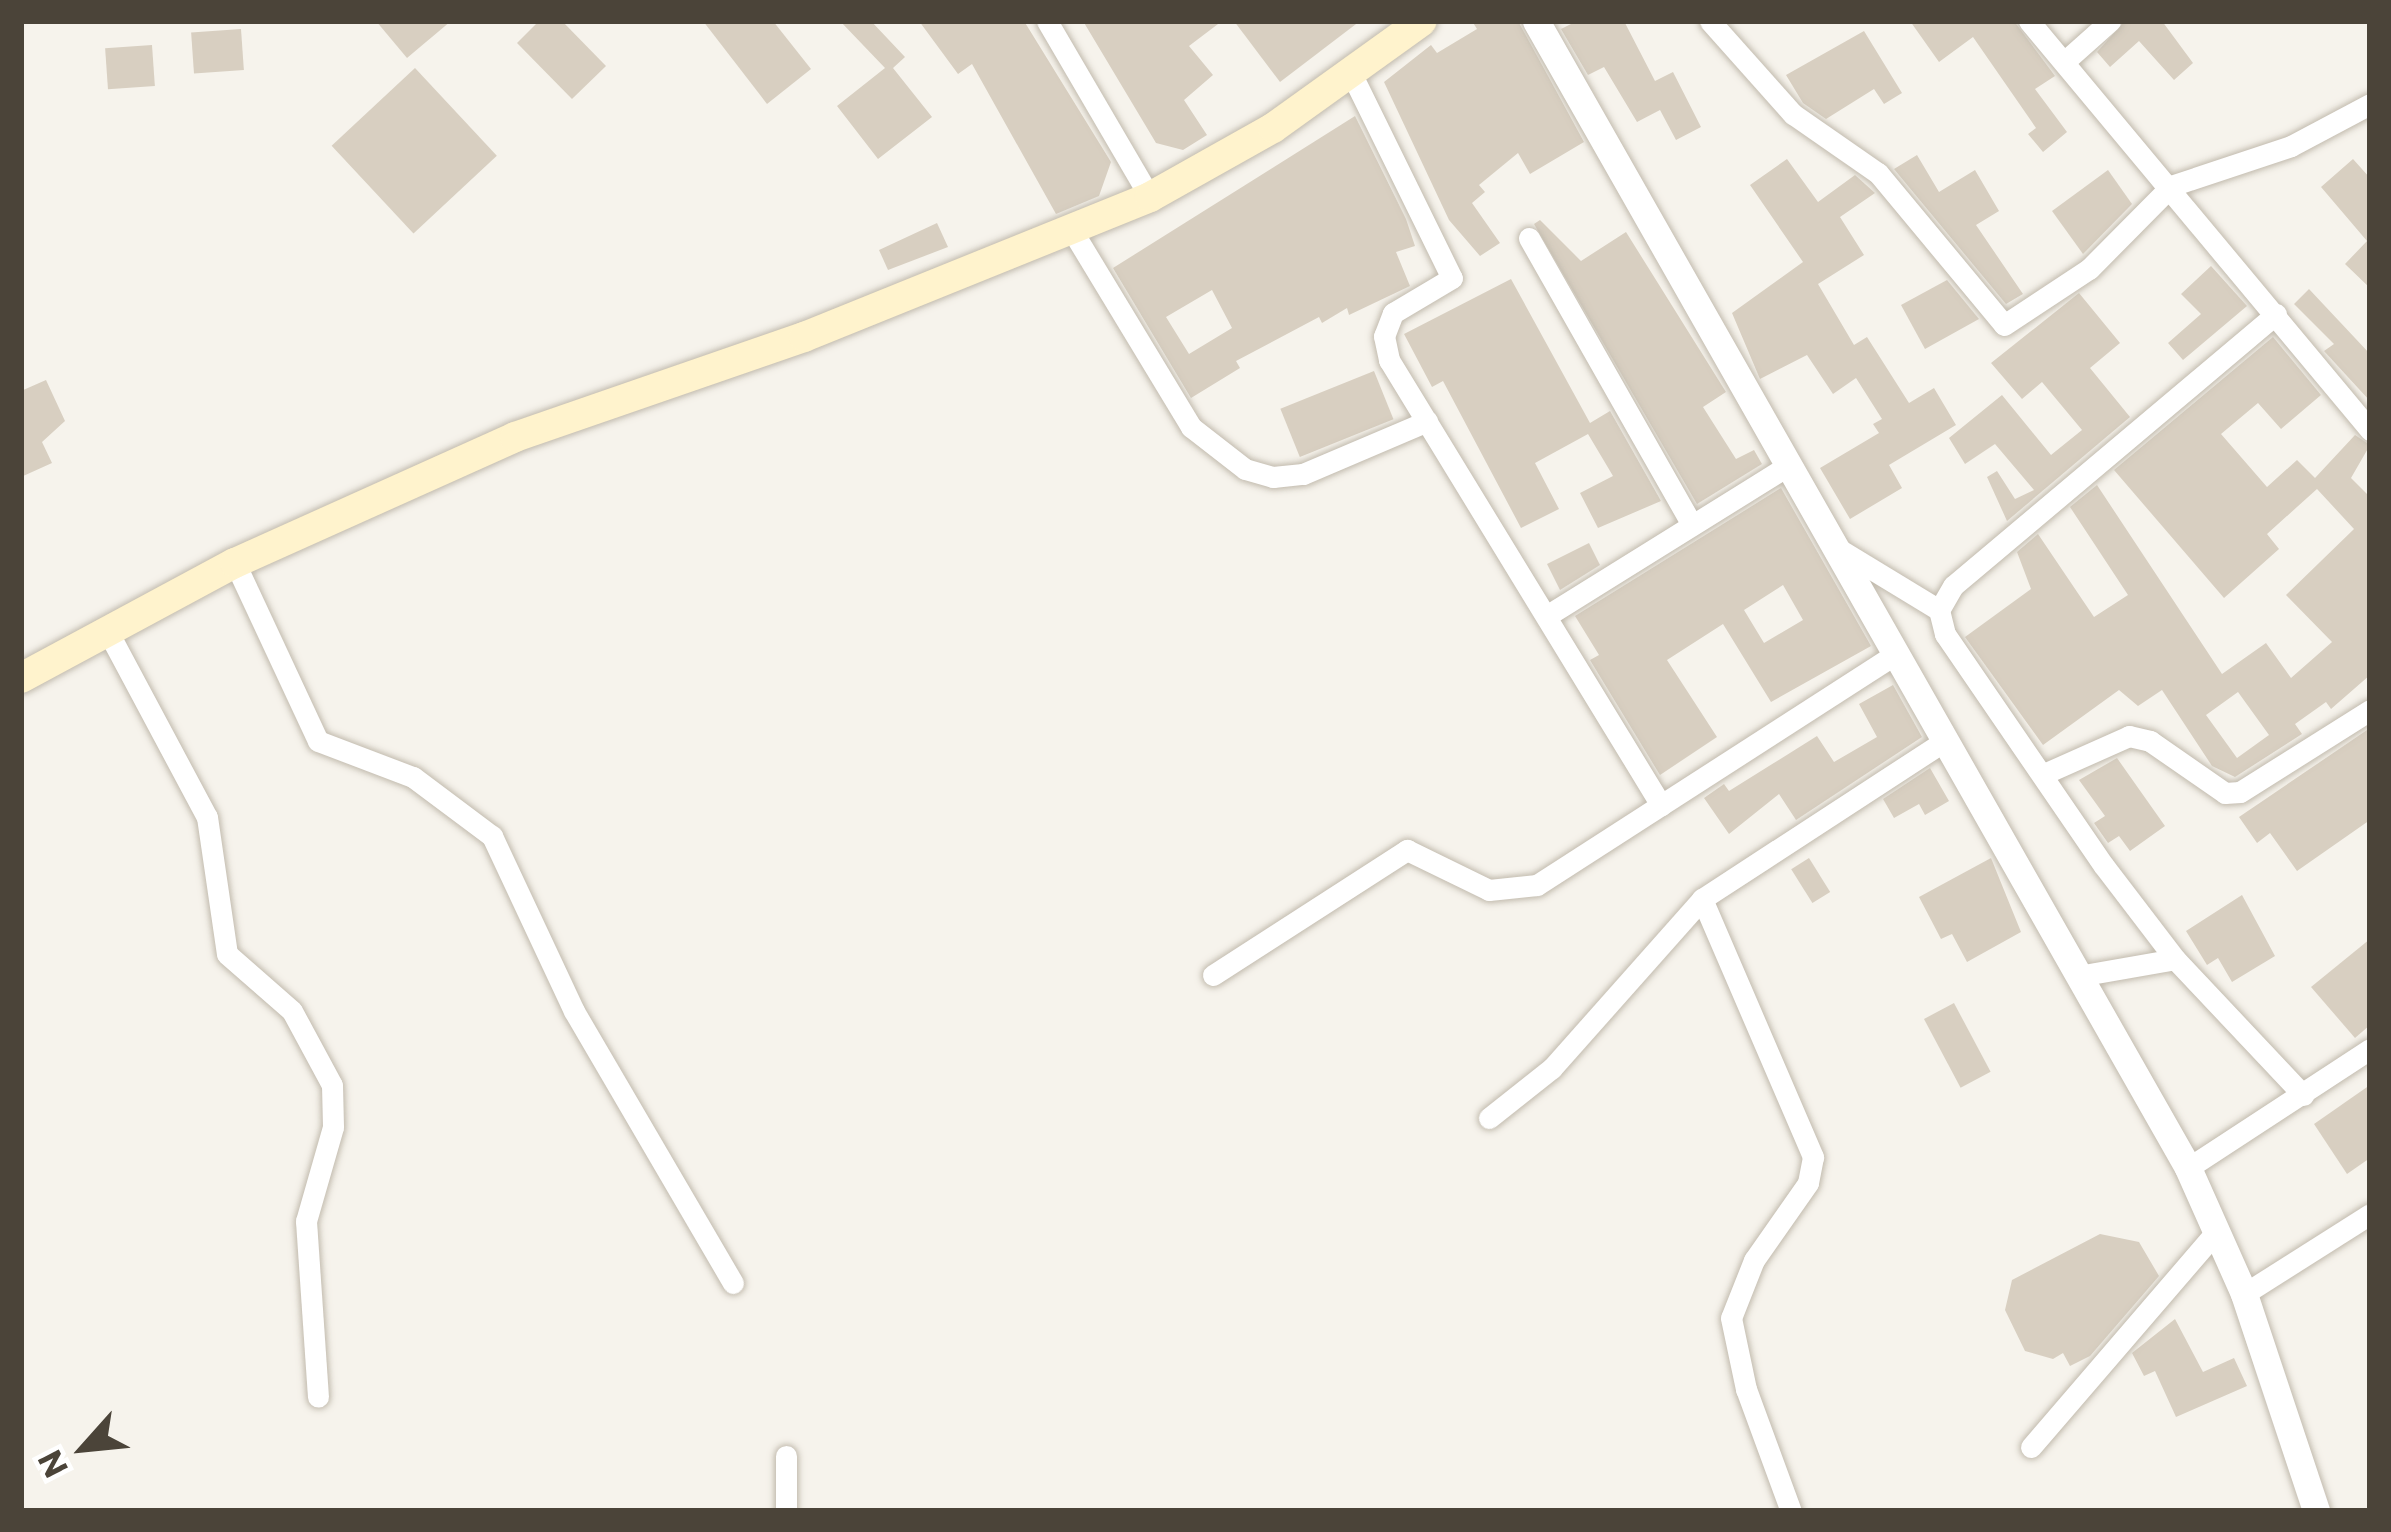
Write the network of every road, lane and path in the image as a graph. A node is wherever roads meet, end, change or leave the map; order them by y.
1 (1047, 21) edge
2 (1422, 21) edge
3 (1536, 21) edge
4 (1710, 21) edge
5 (2029, 21) edge
6 (2110, 21) edge
7 (2065, 62) junction
8 (1352, 75) junction
9 (2370, 104) edge
10 (2171, 186) junction
11 (1150, 196) junction
12 (1073, 232) junction
13 (1529, 238) dead end
14 (2276, 314) junction
15 (1427, 421) junction
16 (2370, 430) edge
17 (1786, 466) junction
18 (1692, 525) junction
19 (1830, 543) junction
20 (235, 563) junction
21 (1939, 610) junction
22 (1548, 615) junction
23 (107, 630) junction
24 (1894, 655) junction
25 (21, 678) edge
26 (2370, 710) edge
27 (1944, 741) junction
28 (2046, 773) junction
29 (1661, 805) junction
30 (1702, 899) junction
31 (2175, 959) junction
32 (1214, 975) dead end
33 (2078, 976) junction
34 (2370, 1048) edge
35 (2303, 1094) junction
36 (1489, 1118) dead end
37 (2188, 1168) junction
38 (2370, 1214) edge
39 (2217, 1231) junction
40 (733, 1283) dead end
41 (2244, 1294) junction
42 (318, 1397) dead end
43 (2031, 1448) dead end
44 (786, 1456) dead end
45 (786, 1511) edge
46 (1791, 1511) edge
47 (2316, 1511) edge

1 - 11 street
2 - 8 main road
3 - 17 street
4 - 10 street
5 - 7 street
6 - 7 street
7 - 10 street
8 - 11 main road
8 - 15 street
9 - 10 street
10 - 14 street
11 - 12 main road
12 - 15 street
12 - 20 main road
13 - 18 street
14 - 16 street
14 - 21 street
15 - 22 street
17 - 18 street
17 - 19 street
18 - 22 street
19 - 21 street
19 - 24 street
20 - 23 main road
20 - 40 street
21 - 28 street
22 - 29 street
23 - 25 main road
23 - 42 street
24 - 27 street
24 - 29 street
26 - 28 street
27 - 30 street
27 - 33 street
28 - 31 street
29 - 32 street
30 - 36 street
30 - 46 street
31 - 33 street
31 - 35 street
33 - 37 street
34 - 35 street
35 - 37 street
37 - 39 street
38 - 41 street
39 - 41 street
39 - 43 street
41 - 47 street
44 - 45 street

